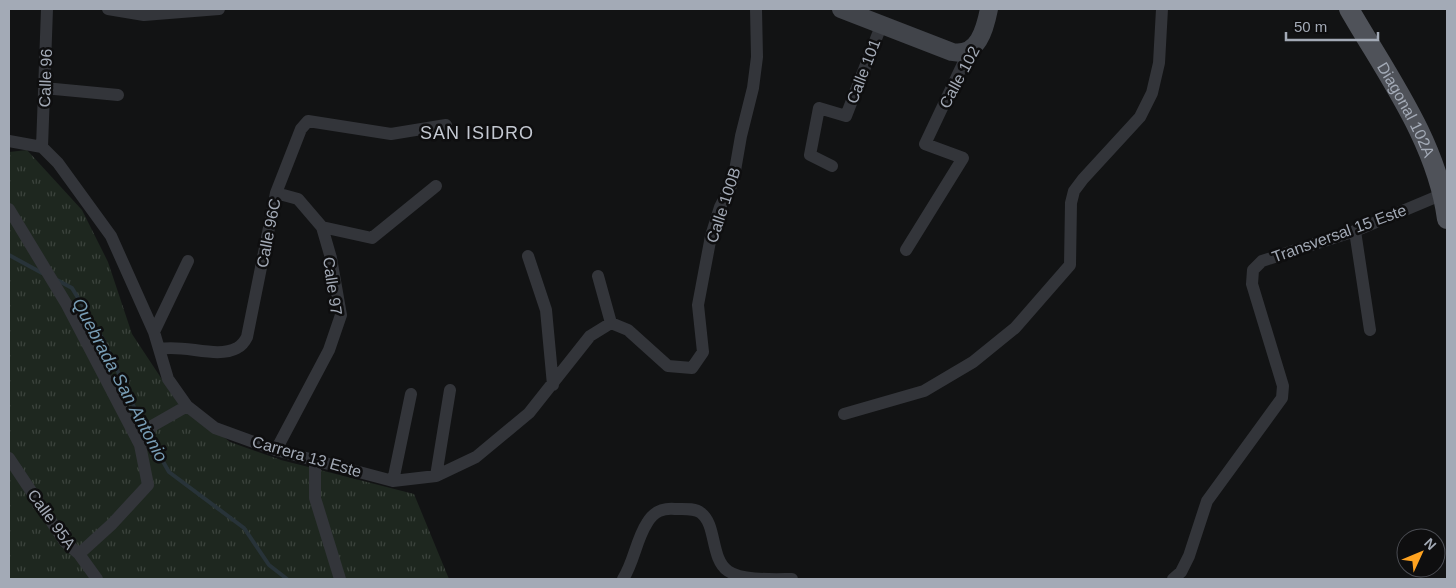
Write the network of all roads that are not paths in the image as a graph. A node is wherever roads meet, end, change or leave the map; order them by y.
1 (47, 9) edge
2 (114, 9) edge
3 (219, 9) edge
4 (756, 9) edge
5 (841, 9) edge
6 (989, 9) edge
7 (1162, 9) edge
8 (1349, 9) edge
9 (198, 10) edge
10 (881, 26) junction
11 (969, 51) junction
12 (44, 88) junction
13 (118, 94) dead end
14 (446, 125) dead end
15 (9, 141) edge
16 (42, 147) junction
17 (832, 166) dead end
18 (436, 186) dead end
19 (276, 193) junction
20 (1443, 194) junction
21 (9, 209) edge
22 (1447, 219) edge
23 (322, 227) junction
24 (1355, 231) junction
25 (906, 250) dead end
26 (528, 256) dead end
27 (188, 261) dead end
28 (598, 276) dead end
29 (611, 323) junction
30 (1370, 330) dead end
31 (154, 332) junction
32 (160, 349) junction
33 (553, 385) junction
34 (450, 390) dead end
35 (410, 394) dead end
36 (187, 406) junction
37 (844, 414) dead end
38 (140, 445) junction
39 (276, 450) junction
40 (9, 458) edge
41 (315, 460) junction
42 (436, 476) junction
43 (393, 481) junction
44 (78, 554) junction
45 (97, 579) edge
46 (340, 579) edge
47 (623, 579) edge
48 (792, 579) edge
49 (1173, 579) edge

1 - 12 street, Calle 96
2 - 9 street
3 - 9 street
4 - 29 street, Calle 100B
5 - 10 street
6 - 11 street, Calle 102
7 - 37 street
8 - 20 main road, Diagonal 102A
10 - 11 street
10 - 17 street, Calle 101
11 - 25 street, Calle 102
12 - 13 street
12 - 16 street, Calle 96
14 - 19 street, Calle 96C
15 - 16 street
16 - 31 street, Carrera 13 Este
18 - 23 street
19 - 23 street, Calle 97
19 - 32 street, Calle 96C
20 - 22 main road, Diagonal 102A
20 - 24 street, Transversal 15 Este
21 - 38 street
23 - 39 street, Calle 97
24 - 30 street
24 - 49 street, Transversal 15 Este
26 - 33 street
27 - 31 street
28 - 29 street
29 - 33 street, Carrera 13 Este
31 - 32 street, Carrera 13 Este
32 - 36 street, Carrera 13 Este
33 - 42 street, Carrera 13 Este
34 - 42 street
35 - 43 street
36 - 38 street
36 - 39 street, Carrera 13 Este
38 - 44 street
39 - 41 street, Carrera 13 Este
40 - 44 street, Calle 95A
41 - 43 street, Carrera 13 Este
41 - 46 street
42 - 43 street, Carrera 13 Este
44 - 45 street, Calle 95A
47 - 48 street

